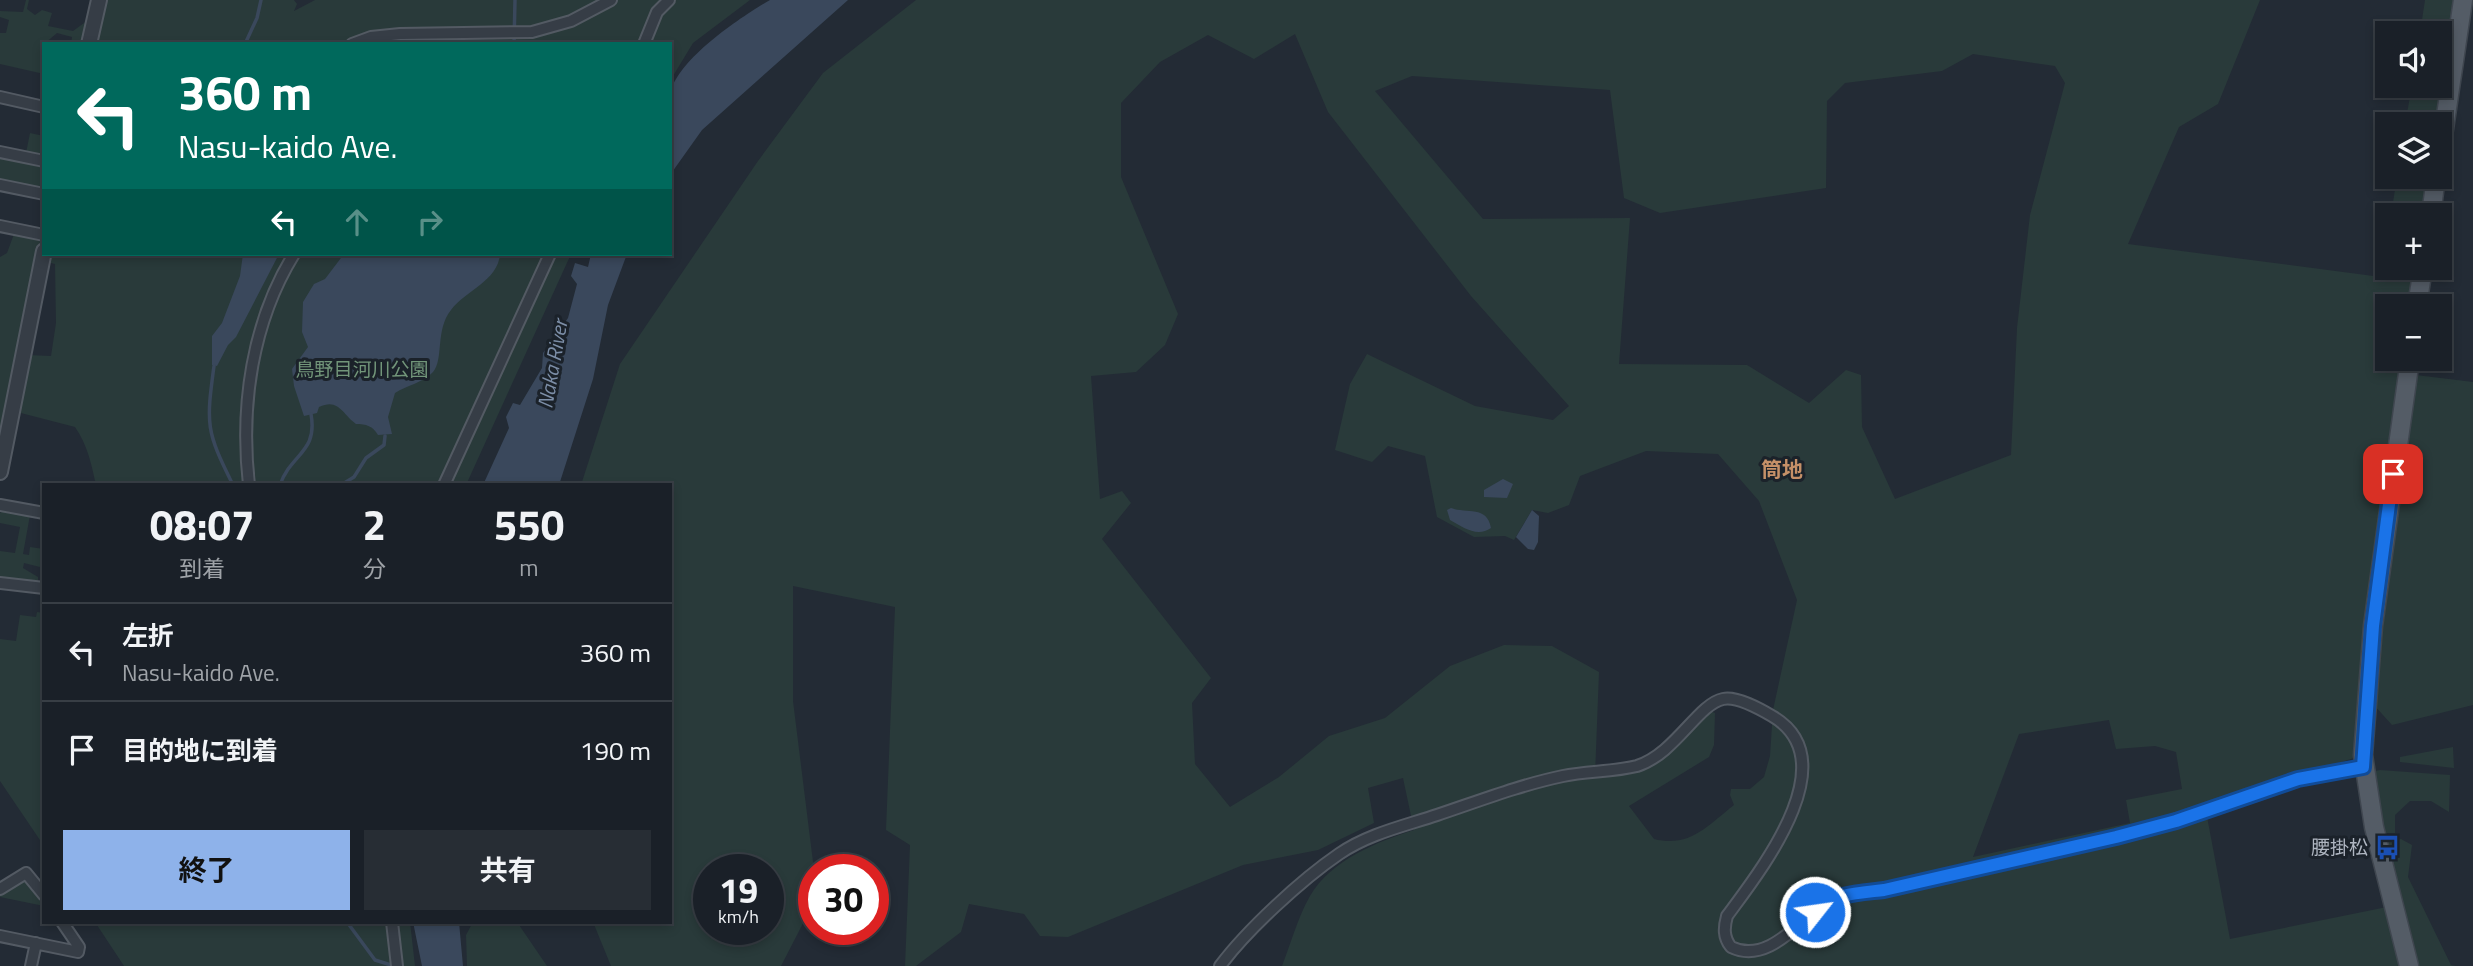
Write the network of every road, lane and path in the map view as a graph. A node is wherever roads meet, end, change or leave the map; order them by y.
1 (99, 0) edge
2 (611, 0) edge
3 (668, 0) edge
4 (2463, 0) edge
5 (89, 42) edge
6 (357, 42) edge
7 (645, 42) edge
8 (0, 97) edge
9 (42, 107) edge
10 (2446, 112) edge
11 (0, 152) edge
12 (42, 161) edge
13 (0, 185) edge
14 (42, 194) edge
15 (0, 226) edge
16 (42, 235) edge
17 (43, 256) edge
18 (293, 256) edge
19 (549, 256) edge
20 (2408, 371) edge
21 (0, 472) edge
22 (249, 483) edge
23 (445, 483) edge
24 (0, 505) edge
25 (42, 513) edge
26 (0, 583) edge
27 (42, 588) edge
28 (2363, 767) junction
29 (0, 888) edge
30 (42, 893) edge
31 (63, 924) edge
32 (392, 924) edge
33 (0, 936) edge
34 (36, 943) junction
35 (31, 966) edge
36 (397, 966) edge
37 (1220, 966) edge
38 (2409, 966) edge

1 - 5 street
2 - 6 street
3 - 7 street
4 - 10 main road
8 - 9 street
11 - 12 street
13 - 14 street
15 - 16 street
17 - 21 street
18 - 22 street
19 - 23 street
20 - 28 main road
24 - 25 street
26 - 27 street
28 - 37 street
28 - 38 main road
29 - 30 street
31 - 34 street
32 - 36 street
33 - 34 street
34 - 35 street

